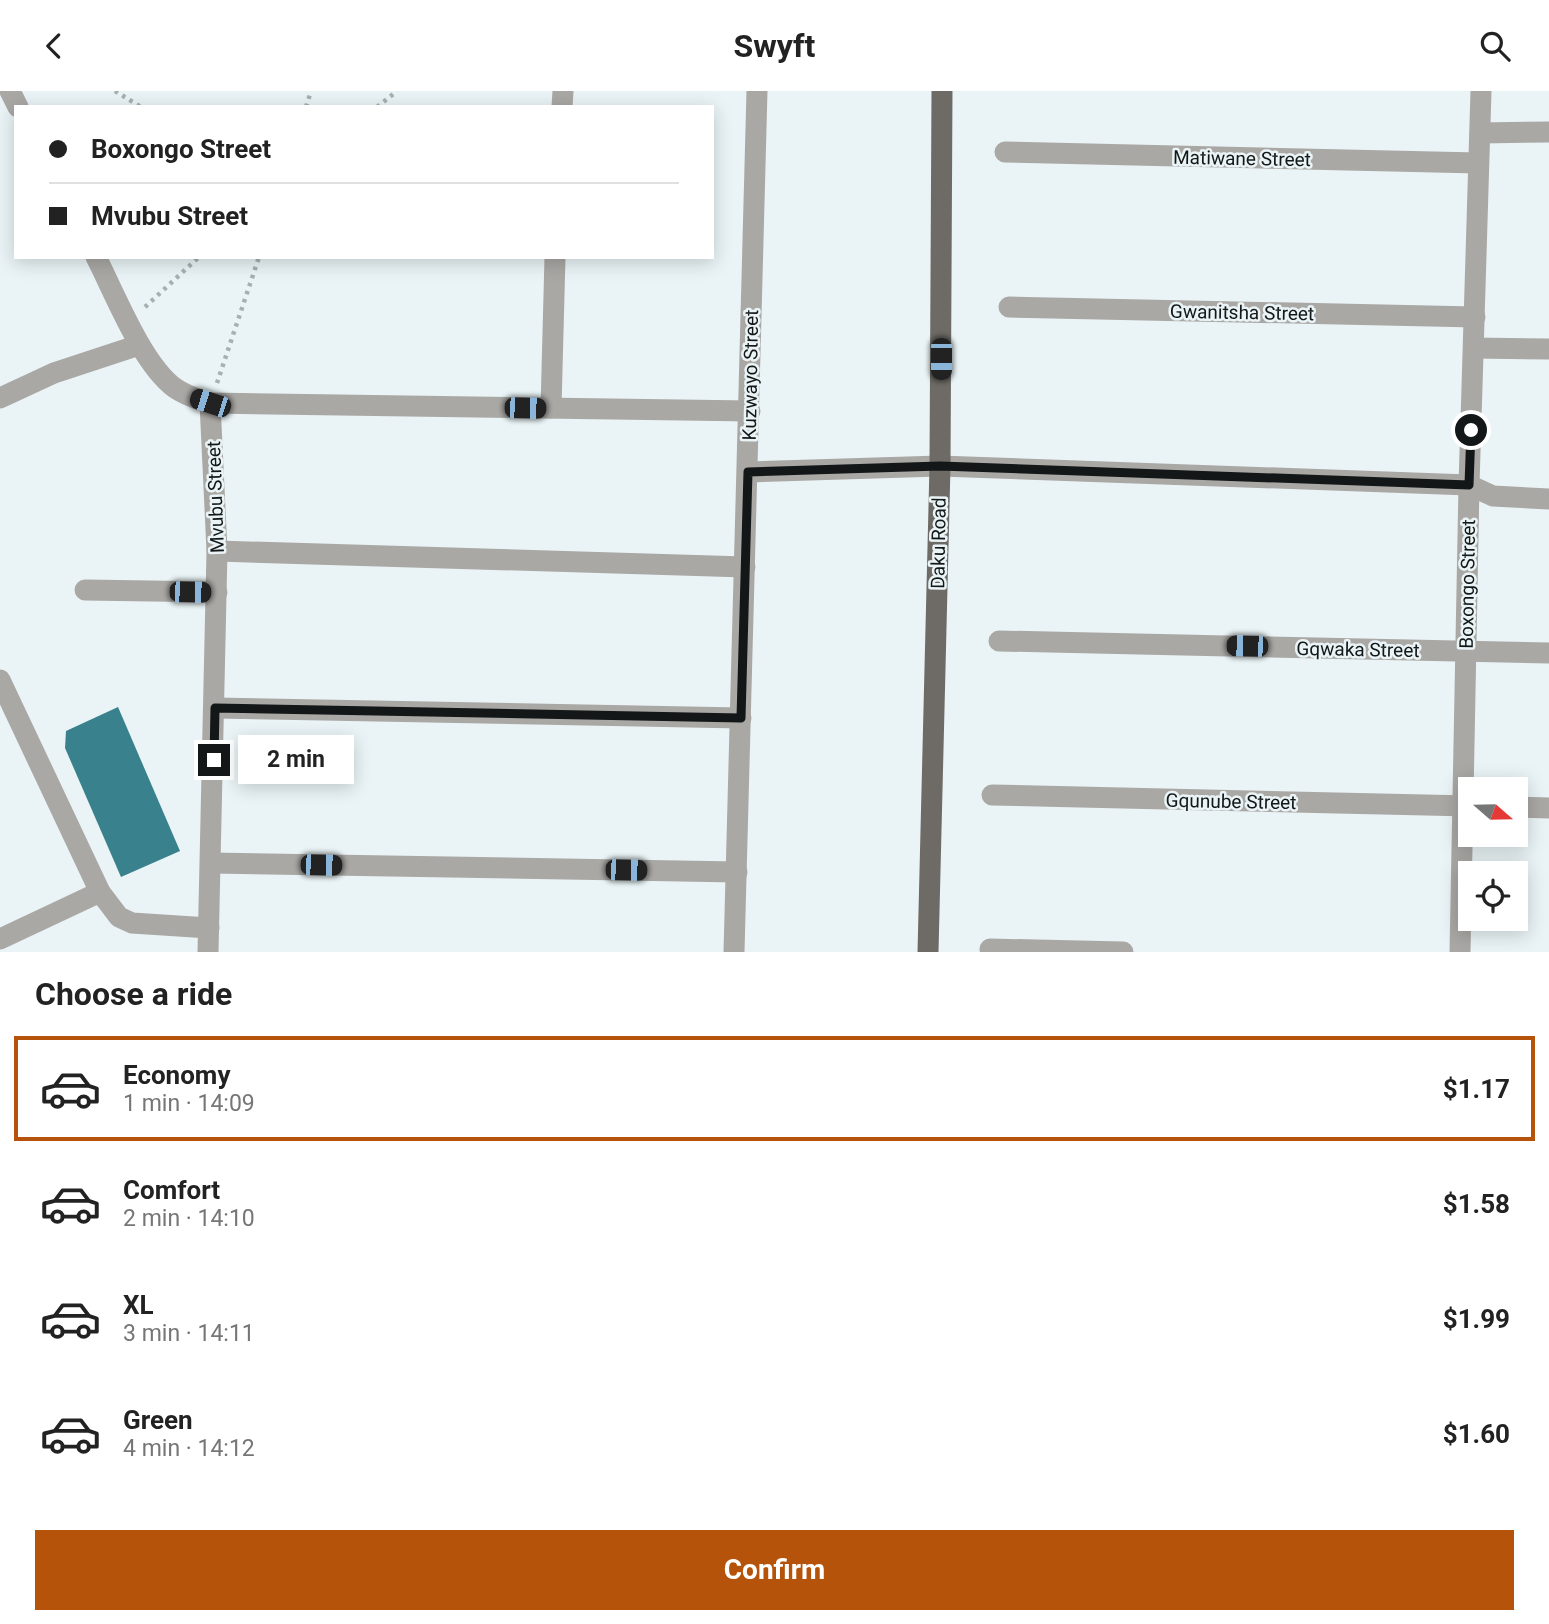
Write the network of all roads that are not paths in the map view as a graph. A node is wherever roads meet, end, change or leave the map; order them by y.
1 (757, 91) edge
2 (942, 91) edge
3 (1481, 91) edge
4 (1549, 132) edge
5 (1480, 133) junction
6 (1005, 152) dead end
7 (1478, 163) junction
8 (97, 259) edge
9 (555, 259) edge
10 (1009, 307) dead end
11 (1475, 317) junction
12 (139, 345) junction
13 (1474, 348) junction
14 (1549, 349) edge
15 (0, 398) edge
16 (210, 403) junction
17 (551, 408) junction
18 (750, 411) junction
19 (940, 466) junction
20 (748, 472) junction
21 (1469, 485) junction
22 (1549, 499) edge
23 (217, 551) junction
24 (745, 567) junction
25 (85, 590) dead end
26 (217, 592) junction
27 (999, 641) dead end
28 (1466, 652) junction
29 (1549, 653) edge
30 (0, 680) edge
31 (215, 708) junction
32 (741, 718) junction
33 (1467, 777) edge
34 (992, 795) dead end
35 (1458, 806) edge
36 (1528, 807) edge
37 (1549, 808) edge
38 (1465, 847) edge
39 (211, 863) junction
40 (737, 872) junction
41 (100, 892) junction
42 (209, 928) junction
43 (0, 939) edge
44 (990, 949) dead end
45 (208, 952) edge
46 (734, 952) edge
47 (928, 952) edge
48 (1123, 952) edge
49 (1460, 952) edge

1 - 18 street, Kuzwayo Street
2 - 19 main road, Daku Road
3 - 5 street, Boxongo Street
4 - 5 street
5 - 7 street, Boxongo Street
6 - 7 street, Matiwane Street
7 - 11 street, Boxongo Street
8 - 12 street
9 - 17 street
10 - 11 street, Gwanitsha Street
11 - 13 street, Boxongo Street
12 - 15 street
12 - 16 street
13 - 14 street
13 - 21 street, Boxongo Street
16 - 17 street
16 - 23 street, Mvubu Street
17 - 18 street
18 - 20 street, Kuzwayo Street
19 - 20 street
19 - 21 street
19 - 47 main road, Daku Road
20 - 24 street, Kuzwayo Street
21 - 22 street
21 - 28 street, Boxongo Street
23 - 24 street
23 - 26 street, Mvubu Street
24 - 32 street, Kuzwayo Street
25 - 26 street
26 - 31 street, Mvubu Street
27 - 28 street, Gqwaka Street
28 - 29 street, Gqwaka Street
28 - 33 street, Boxongo Street
30 - 41 street
31 - 32 street
31 - 39 street, Mvubu Street
32 - 40 street, Kuzwayo Street
34 - 35 street, Gqunube Street
36 - 37 street
38 - 49 street, Boxongo Street
39 - 40 street
39 - 42 street, Mvubu Street
40 - 46 street, Kuzwayo Street
41 - 42 street
41 - 43 street
42 - 45 street, Mvubu Street
44 - 48 street

